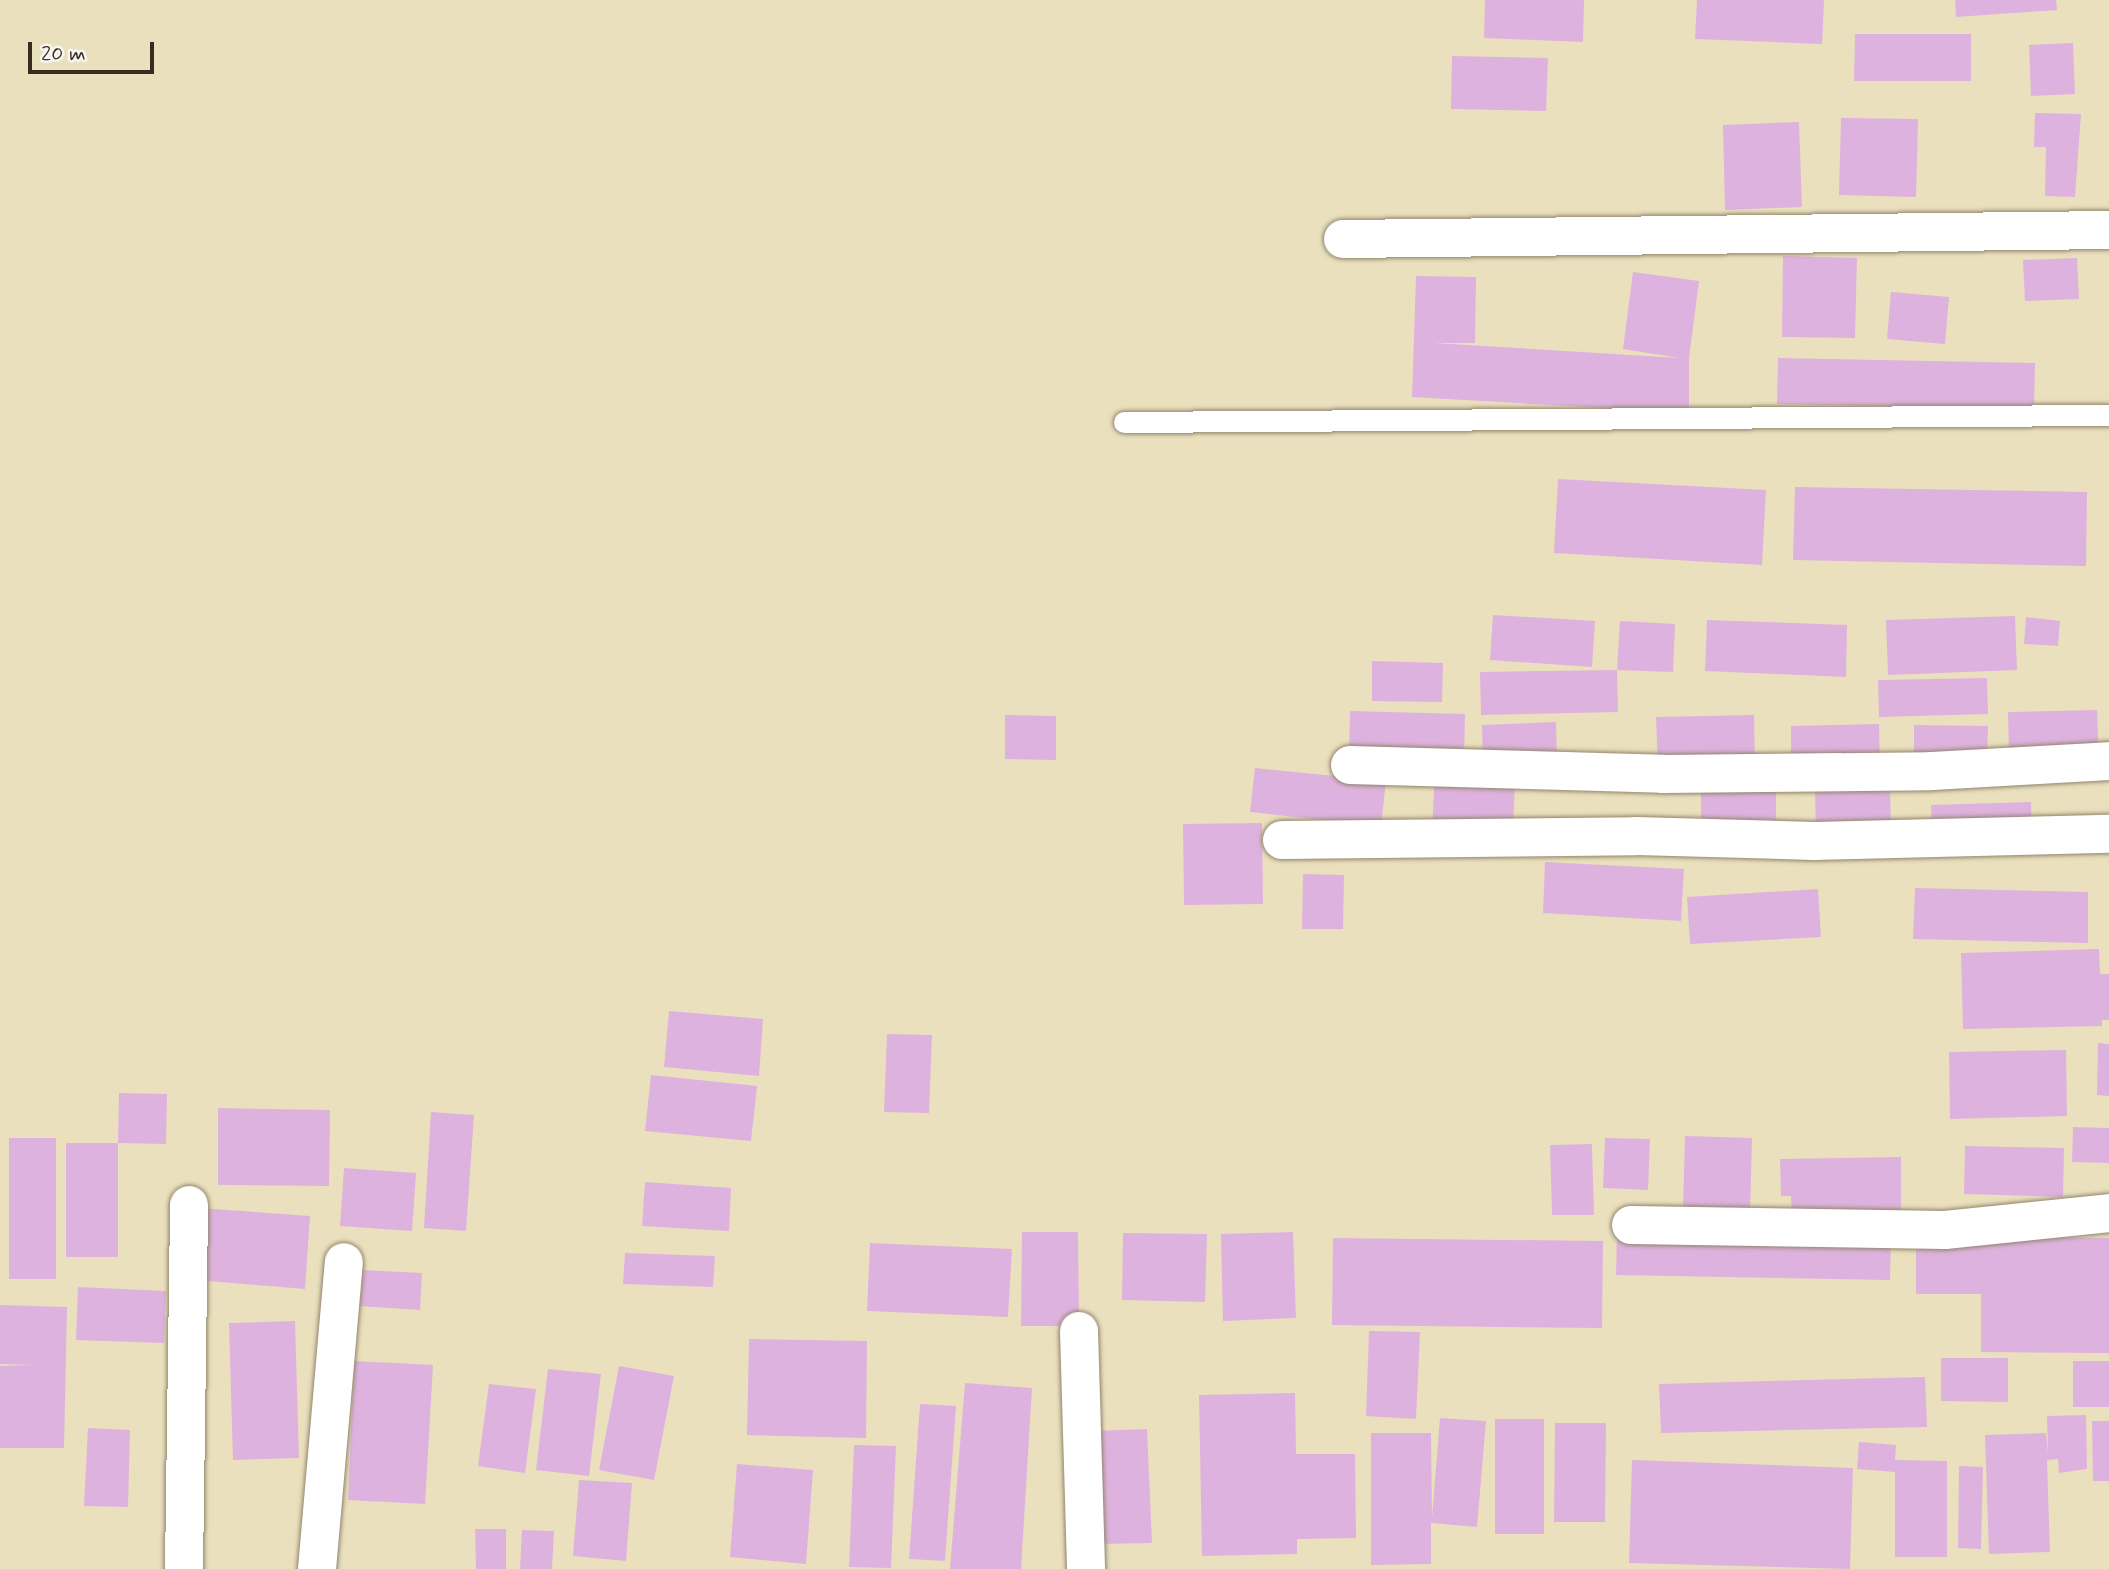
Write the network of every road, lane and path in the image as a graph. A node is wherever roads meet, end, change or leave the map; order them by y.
1 (2109, 230) edge
2 (1343, 239) dead end
3 (2109, 415) edge
4 (1124, 422) dead end
5 (2109, 761) edge
6 (1350, 765) dead end
7 (2109, 834) edge
8 (1282, 840) dead end
9 (190, 1205) dead end
10 (2109, 1213) edge
11 (1631, 1225) dead end
12 (344, 1262) dead end
13 (1079, 1331) dead end
14 (184, 1569) edge
15 (317, 1569) edge
16 (1086, 1569) edge

1 - 2 street
3 - 4 lane
5 - 6 street
7 - 8 street
9 - 14 street
10 - 11 street
12 - 15 street
13 - 16 street

